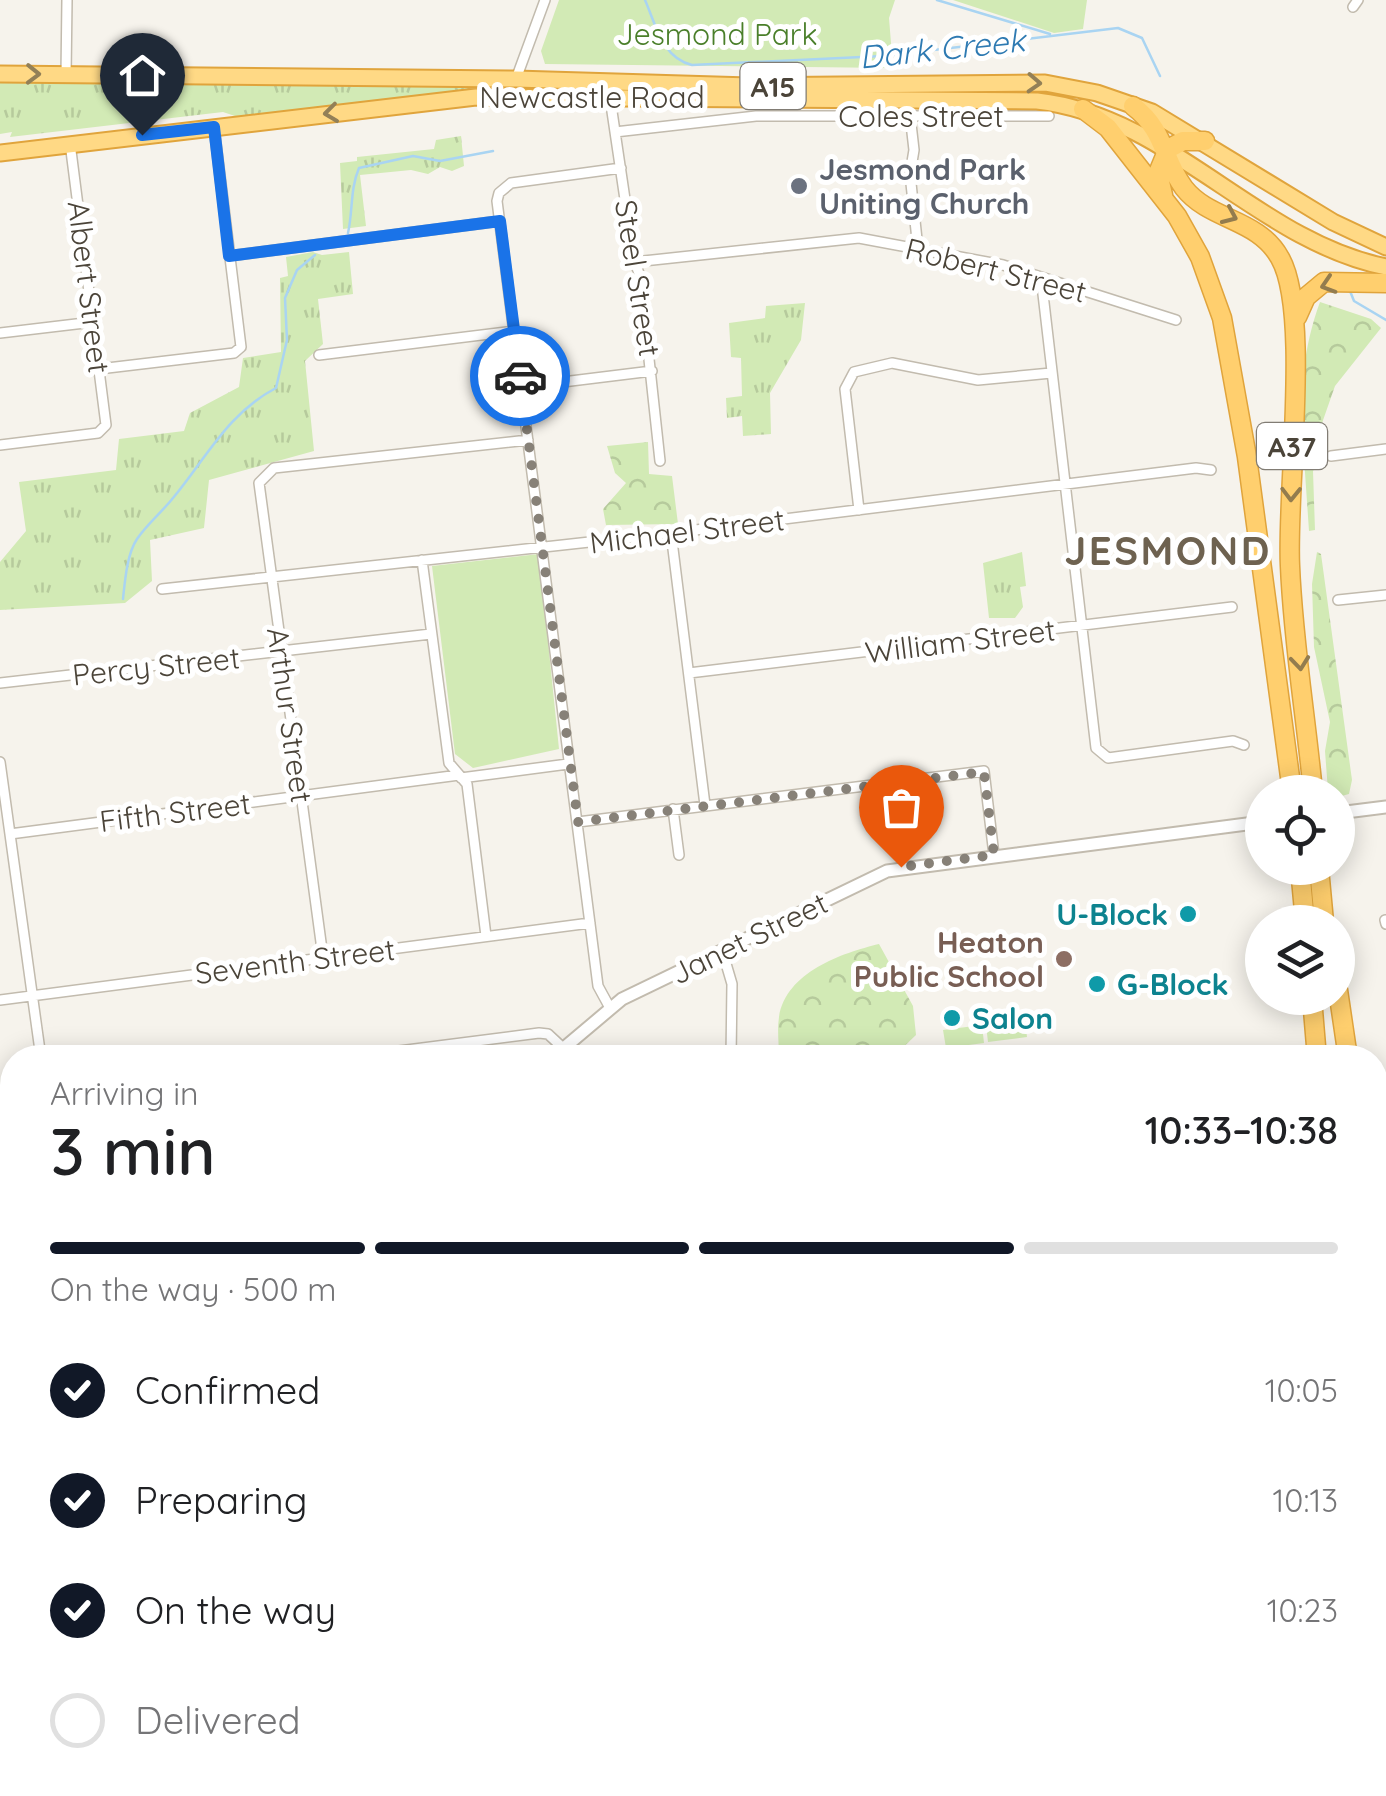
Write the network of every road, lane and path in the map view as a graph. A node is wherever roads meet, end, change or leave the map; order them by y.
1 (67, 0) edge
2 (545, 0) edge
3 (0, 74) edge
4 (66, 75) junction
5 (516, 78) junction
6 (609, 88) junction
7 (514, 96) junction
8 (1133, 106) junction
9 (1083, 109) junction
10 (910, 116) junction
11 (1048, 116) dead end
12 (214, 127) junction
13 (615, 132) junction
14 (1205, 142) junction
15 (70, 143) junction
16 (1168, 149) junction
17 (0, 153) edge
18 (621, 168) junction
19 (1162, 196) junction
20 (500, 221) junction
21 (1386, 247) edge
22 (918, 249) junction
23 (229, 256) junction
24 (634, 262) junction
25 (1386, 267) edge
26 (1041, 277) junction
27 (1386, 283) edge
28 (1176, 320) dead end
29 (94, 322) junction
30 (1294, 327) junction
31 (514, 331) junction
32 (0, 333) edge
33 (320, 355) dead end
34 (99, 369) junction
35 (652, 371) junction
36 (1051, 372) junction
37 (522, 387) junction
38 (528, 440) junction
39 (0, 444) edge
40 (1386, 449) edge
41 (1331, 456) dead end
42 (660, 462) dead end
43 (1210, 470) dead end
44 (1064, 485) junction
45 (859, 510) junction
46 (671, 533) junction
47 (540, 548) junction
48 (422, 560) junction
49 (270, 576) junction
50 (162, 589) dead end
51 (1386, 596) edge
52 (1338, 600) dead end
53 (1232, 608) dead end
54 (1082, 627) junction
55 (431, 634) junction
56 (282, 652) junction
57 (689, 674) junction
58 (0, 683) edge
59 (1244, 745) dead end
60 (0, 762) edge
61 (568, 764) junction
62 (1290, 775) edge
63 (1310, 775) edge
64 (460, 776) junction
65 (302, 796) junction
66 (705, 805) junction
67 (1386, 807) edge
68 (3, 808) edge
69 (673, 809) junction
70 (1355, 810) edge
71 (578, 822) junction
72 (1245, 824) edge
73 (10, 834) junction
74 (678, 855) dead end
75 (994, 855) junction
76 (590, 923) junction
77 (486, 936) junction
78 (722, 950) junction
79 (323, 957) junction
80 (31, 996) junction
81 (0, 1000) edge
82 (610, 1008) junction
83 (1314, 1015) edge
84 (1333, 1015) edge
85 (1342, 1015) edge
86 (38, 1045) edge
87 (445, 1045) edge
88 (560, 1045) edge
89 (567, 1045) edge
90 (731, 1045) edge
91 (1315, 1045) edge
92 (1336, 1045) edge
93 (1346, 1045) edge

1 - 4 street
2 - 5 street
3 -> 4 highway, Newcastle Road / A15
4 - 5 highway, Newcastle Road / A15
5 - 6 highway, Newcastle Road / A15
5 - 7 highway
6 - 7 highway, Newcastle Road / A15
6 -> 8 highway, Newcastle Road / A15
6 - 9 highway, Newcastle Road / A15
6 - 13 street, Steel Street
7 -> 12 highway, Newcastle Road / A15
8 - 14 highway, Newcastle Road / A15
8 - 16 highway, A37
9 - 16 highway, Newcastle Road / A15
9 - 19 highway, A37
10 - 11 street, Coles Street
10 - 13 street, Coles Street
10 - 22 street
12 - 15 highway, Newcastle Road / A15
12 - 23 street
13 - 18 street, Steel Street
14 - 16 highway
14 - 21 highway, Newcastle Road / A15
15 - 17 highway, Newcastle Road / A15
15 - 29 street, Albert Street
16 - 19 highway
16 - 25 highway, Newcastle Road / A15
16 -> 30 highway, A37
18 - 20 street
18 - 24 street, Steel Street
19 - 62 highway, A37
20 - 23 street
20 - 31 street
22 - 24 street, Robert Street
22 - 26 street, Robert Street
23 - 34 street
24 - 35 street, Steel Street
26 - 28 street, Robert Street
26 - 36 street
27 -> 30 highway
29 - 32 street
29 - 34 street, Albert Street
30 -> 63 highway, A37
31 - 33 street
31 - 37 street
34 - 39 street, Albert Street
35 - 37 street
35 - 42 street, Steel Street
36 - 44 street
36 - 45 street
37 - 38 street
38 - 47 street
38 - 49 street, Arthur Street
40 - 41 street
43 - 44 street, Michael Street
44 - 45 street, Michael Street
44 - 54 street
45 - 46 street, Michael Street
46 - 47 street, Michael Street
46 - 57 street
47 - 48 street, Michael Street
47 - 61 street
48 - 49 street, Michael Street
48 - 55 street
49 - 50 street, Michael Street
49 - 56 street, Arthur Street
51 - 52 street
53 - 54 street, William Street
54 - 57 street, William Street
54 - 59 street
55 - 56 street, Percy Street
55 - 64 street
56 - 58 street, Percy Street
56 - 65 street, Arthur Street
57 - 66 street
60 - 68 street
61 - 64 street, Fifth Street
61 - 71 street
64 - 65 street, Fifth Street
64 - 77 street
65 - 73 street, Fifth Street
65 - 79 street, Arthur Street
66 - 69 street
66 - 75 street
67 - 70 street
68 - 73 street
69 - 71 street
69 - 74 street
71 - 76 street
72 - 75 street, Janet Street
73 - 80 street
75 - 78 street, Janet Street
76 - 77 street, Seventh Street
76 - 82 street
77 - 79 street, Seventh Street
78 - 82 street, Janet Street
78 - 90 street
79 - 80 street, Seventh Street
80 - 81 street, Seventh Street
80 - 86 street
82 - 89 street, Janet Street
83 - 91 highway
84 - 92 highway
85 - 93 highway
87 - 88 street

